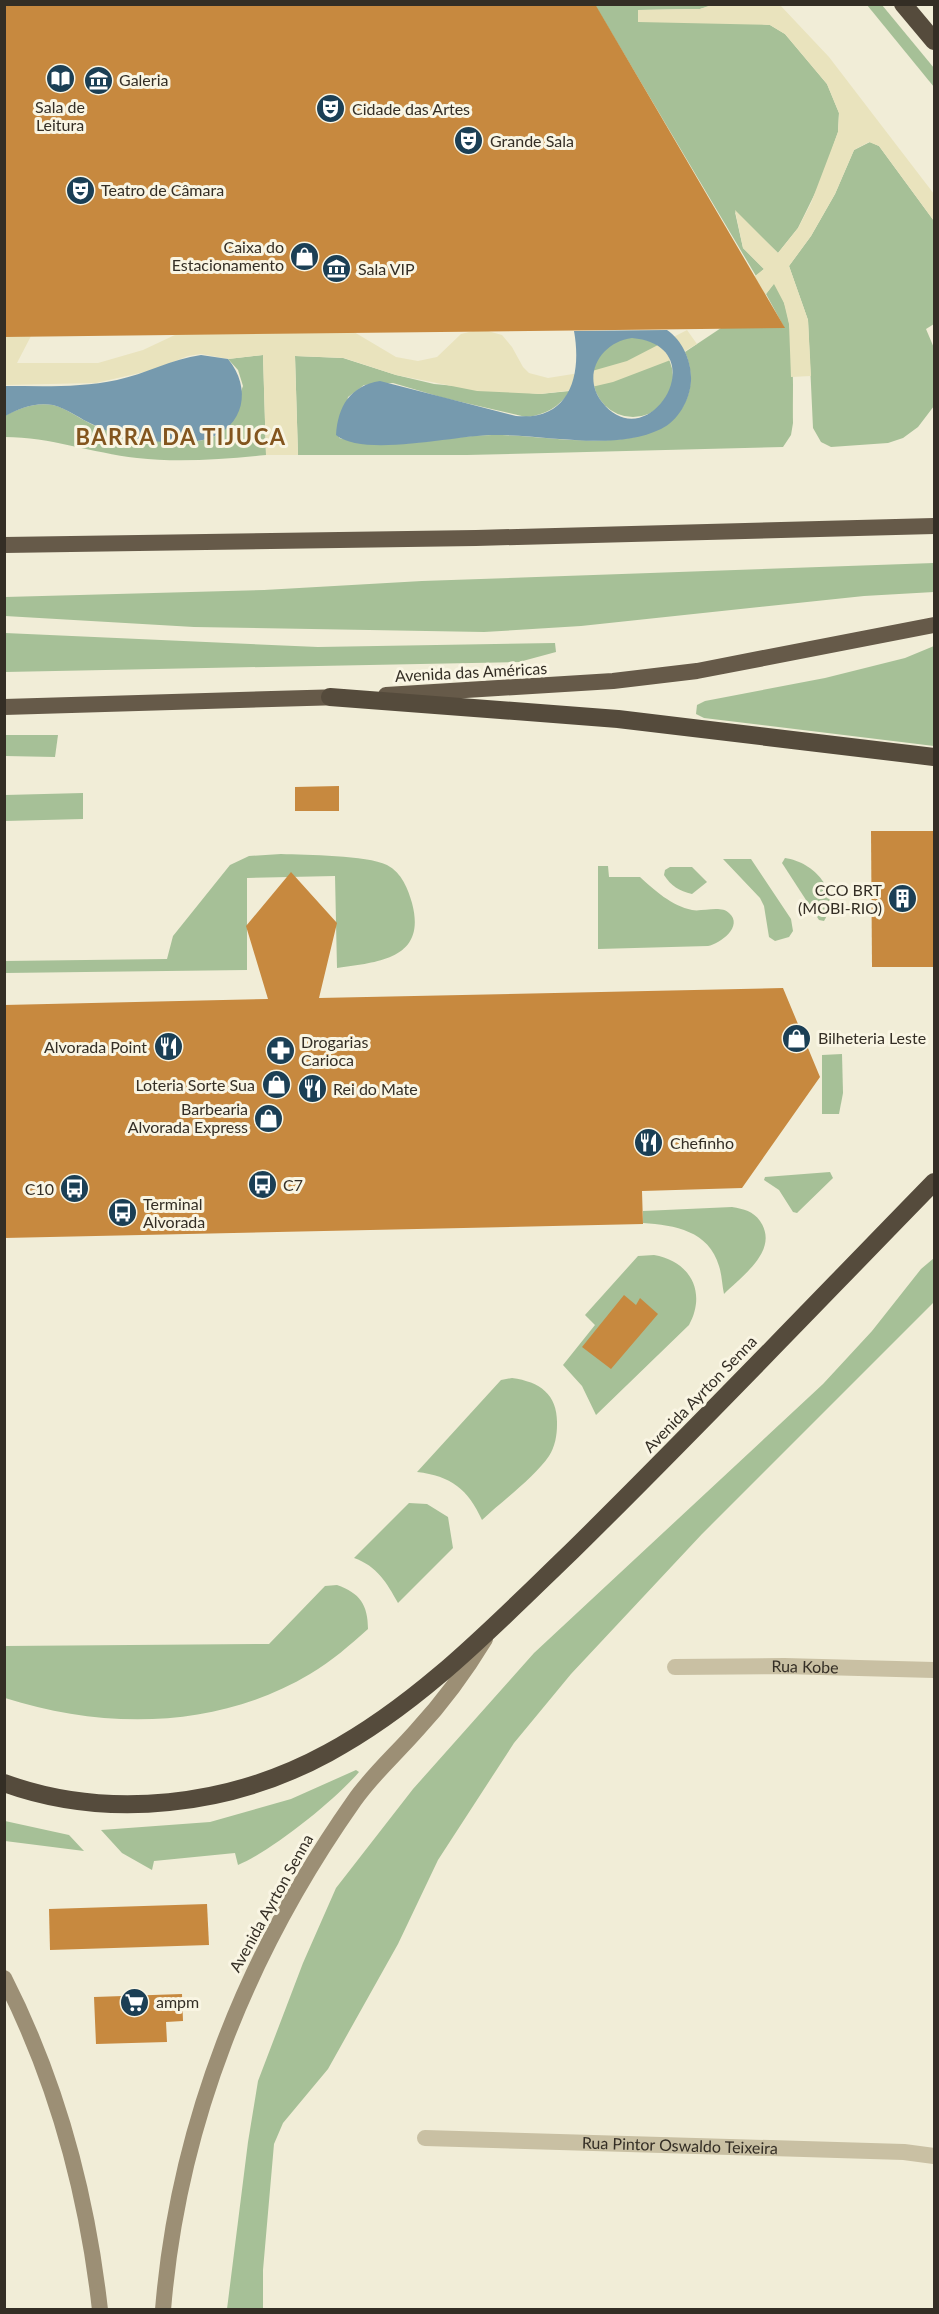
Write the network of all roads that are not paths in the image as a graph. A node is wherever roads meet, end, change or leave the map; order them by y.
1 (903, 4) edge
2 (934, 41) edge
3 (934, 526) edge
4 (4, 545) edge
5 (934, 625) edge
6 (330, 697) junction
7 (4, 706) edge
8 (934, 758) edge
9 (934, 1182) edge
10 (490, 1630) junction
11 (675, 1667) dead end
12 (934, 1670) edge
13 (4, 1783) edge
14 (4, 1977) edge
15 (424, 2138) dead end
16 (934, 2156) edge
17 (100, 2310) edge
18 (163, 2310) edge

1 - 2 highway
3 - 4 highway
5 - 6 highway, Avenida das Américas
6 - 7 highway, Avenida das Américas
6 - 8 highway
9 - 10 highway, Avenida Ayrton Senna
10 - 13 highway, Avenida Ayrton Senna
10 - 18 main road, Avenida Ayrton Senna
11 - 12 street, Rua Kobe
14 - 17 main road
15 - 16 street, Rua Pintor Oswaldo Teixeira

